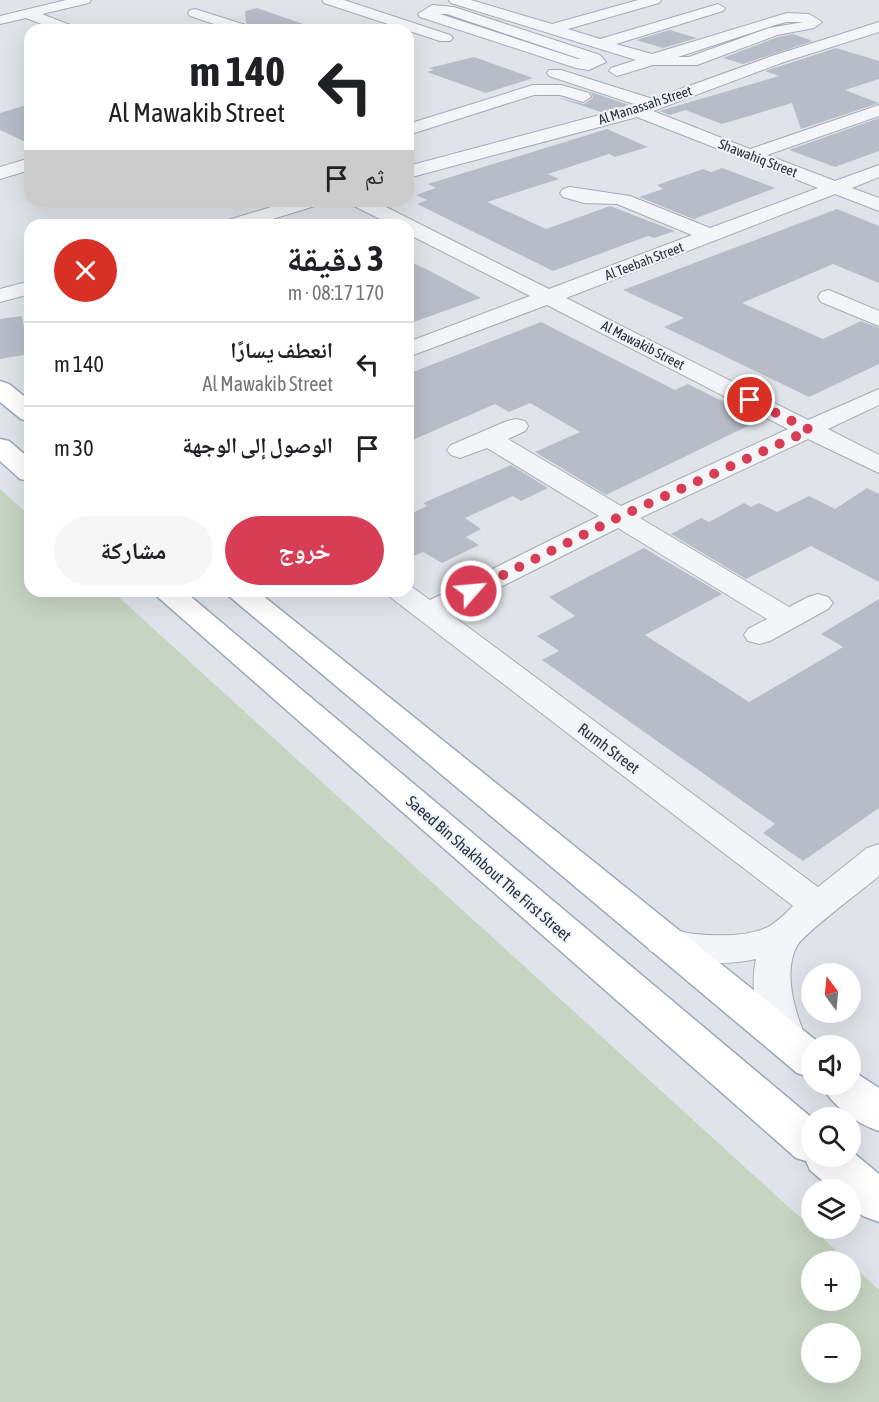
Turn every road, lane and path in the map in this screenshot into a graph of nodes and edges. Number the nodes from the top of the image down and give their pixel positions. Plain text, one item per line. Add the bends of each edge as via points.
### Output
1 (84, 0) edge
2 (329, 0) edge
3 (456, 0) edge
4 (654, 0) edge
5 (690, 0) edge
6 (804, 2) dead end
7 (718, 8) junction
8 (195, 13) dead end
9 (28, 14) junction
10 (748, 16) junction
11 (0, 20) edge
12 (770, 22) junction
13 (56, 24) edge
14 (228, 24) edge
15 (402, 24) edge
16 (879, 27) edge
17 (414, 28) edge
18 (552, 29) junction
19 (840, 38) junction
20 (463, 44) dead end
21 (598, 44) junction
22 (869, 47) dead end
23 (654, 60) junction
24 (596, 63) junction
25 (542, 69) dead end
26 (618, 71) junction
27 (639, 79) dead end
28 (660, 86) dead end
29 (683, 94) junction
30 (640, 110) junction
31 (875, 114) edge
32 (414, 128) edge
33 (750, 155) junction
34 (24, 166) edge
35 (414, 170) edge
36 (879, 171) edge
37 (0, 173) edge
38 (835, 188) junction
39 (570, 193) dead end
40 (879, 205) edge
41 (291, 207) edge
42 (371, 207) edge
43 (252, 219) edge
44 (395, 219) edge
45 (414, 229) edge
46 (710, 235) junction
47 (24, 289) edge
48 (4, 295) edge
49 (549, 297) junction
50 (830, 297) dead end
51 (24, 307) edge
52 (879, 320) edge
53 (414, 348) edge
54 (879, 396) edge
55 (516, 426) dead end
56 (810, 430) junction
57 (489, 438) junction
58 (0, 447) edge
59 (460, 450) dead end
60 (879, 465) edge
61 (24, 468) edge
62 (617, 518) junction
63 (173, 597) edge
64 (245, 597) edge
65 (408, 597) edge
66 (818, 603) dead end
67 (429, 612) junction
68 (788, 619) junction
69 (759, 635) dead end
70 (879, 857) edge
71 (818, 905) junction
72 (781, 937) junction
73 (663, 941) junction
74 (799, 1051) edge
75 (856, 1095) edge
76 (879, 1113) edge
77 (801, 1135) edge
78 (839, 1167) edge
79 (879, 1202) edge

1 - 9 street
2 - 15 street
3 - 18 street
4 - 18 street
5 - 7 street
6 - 10 street
7 - 10 street
7 - 21 street
8 - 14 street
9 - 11 street
9 - 13 street
10 - 12 street
12 - 23 street
12 - 23 street via 795,16 815,22 774,31 691,62
16 - 19 street, Al Manassah Street
17 - 20 street
18 - 21 street
19 - 22 street
19 - 29 street, Al Manassah Street
21 - 23 street
23 - 26 street
24 - 24 street via 594,58 449,10 432,9 424,14 576,63
24 - 26 street
25 - 30 street
26 - 27 street
28 - 29 street
29 - 30 street, Al Manassah Street
30 - 32 street via 561,90 541,89
30 - 33 street, Shawahiq Street
30 - 35 street, Al Manassah Street
31 - 33 street
33 - 38 street, Shawahiq Street
34 - 37 street
36 - 38 street, Al Teebah Street
38 - 40 street, Shawahiq Street
38 - 46 street, Al Teebah Street
39 - 46 street via 588,200 623,200
41 - 43 street
42 - 44 street, Al Mawakib Street
45 - 49 street, Al Mawakib Street
46 - 49 street, Al Teebah Street
47 - 48 street
48 - 51 street
49 - 53 street, Al Teebah Street
49 - 56 street, Al Mawakib Street
50 - 52 street
54 - 56 street
55 - 57 street
56 - 60 street, Al Mawakib Street
56 - 62 street
57 - 59 street
57 - 62 street
58 - 61 main road
62 - 67 street
62 - 68 street
63 - 77 main road, Saeed Bin Shakhbout The First Street
64 - 73 main road
65 - 67 street, Rumh Street
66 - 68 street
67 - 71 street, Rumh Street
68 - 69 street
70 - 71 street
71 - 72 street
72 - 73 street via 724,949 693,948
72 - 74 street via 773,961 771,986 776,1014
73 - 74 main road
75 - 76 main road
78 - 79 main road

